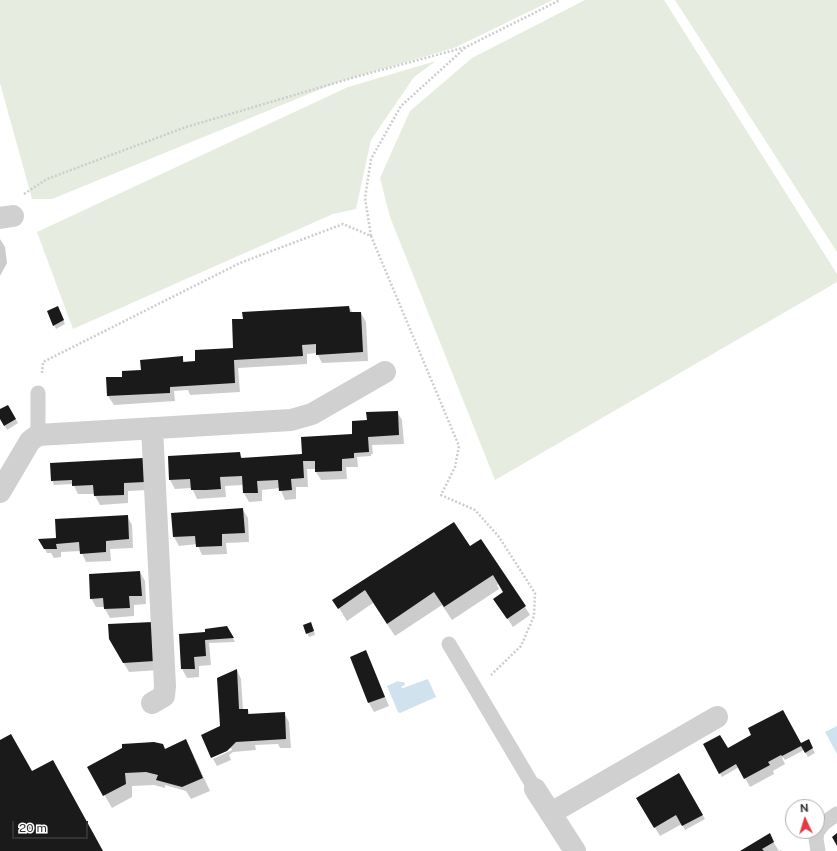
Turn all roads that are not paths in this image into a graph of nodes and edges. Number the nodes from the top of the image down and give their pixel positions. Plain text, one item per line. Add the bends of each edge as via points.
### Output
1 (386, 372) dead end
2 (38, 393) road end
3 (152, 428) junction
4 (38, 435) junction
5 (0, 492) edge
6 (450, 644) dead end
7 (152, 703) dead end
8 (717, 717) dead end
9 (535, 789) joint
10 (551, 813) junction
11 (837, 814) edge
12 (575, 851) edge
13 (818, 851) edge

1 - 3 street via 312,414 291,420
2 - 4 lane
3 - 4 street
3 - 7 street via 165,686 164,696
4 - 5 street via 30,441
6 - 9 lane
8 - 10 street
9 - 10 street
10 - 12 street
11 - 13 lane via 824,823 817,832

